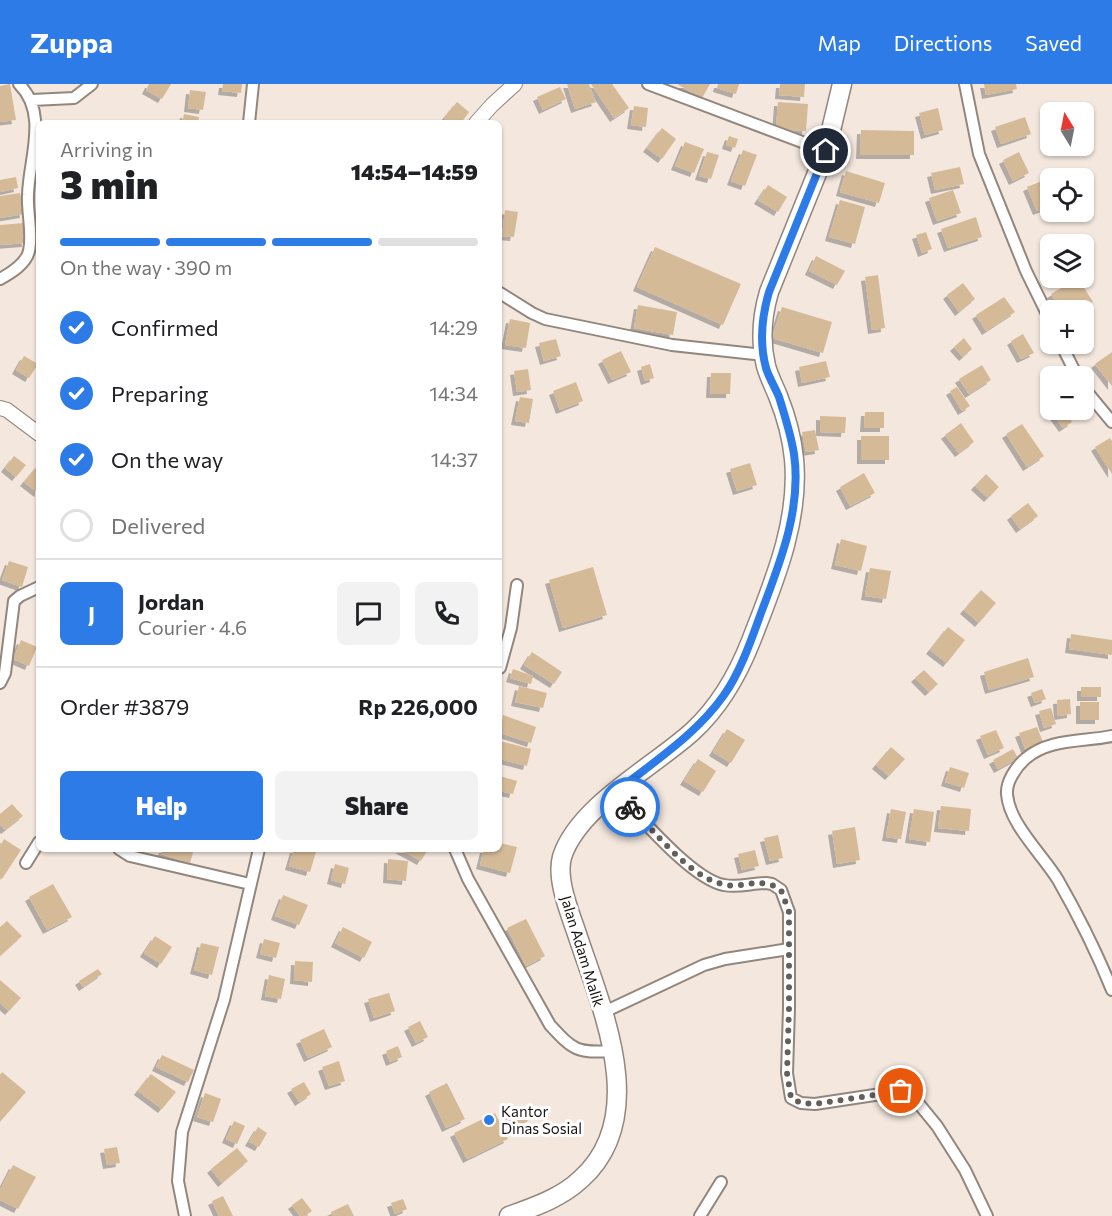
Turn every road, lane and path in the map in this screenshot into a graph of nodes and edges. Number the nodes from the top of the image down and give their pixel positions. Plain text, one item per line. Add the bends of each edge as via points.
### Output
1 (19, 84) edge
2 (92, 84) edge
3 (253, 84) edge
4 (515, 84) edge
5 (648, 84) edge
6 (842, 84) edge
7 (964, 84) edge
8 (32, 100) junction
9 (249, 120) edge
10 (479, 120) edge
11 (826, 151) junction
12 (0, 279) edge
13 (502, 294) edge
14 (1040, 300) edge
15 (764, 355) junction
16 (1094, 400) edge
17 (0, 408) edge
18 (1112, 422) edge
19 (36, 432) edge
20 (517, 585) dead end
21 (36, 588) edge
22 (502, 661) edge
23 (0, 683) edge
24 (1112, 736) edge
25 (616, 792) junction
26 (36, 847) edge
27 (124, 852) edge
28 (257, 852) edge
29 (455, 852) edge
30 (26, 863) dead end
31 (250, 884) junction
32 (789, 949) junction
33 (1112, 990) edge
34 (602, 1013) junction
35 (612, 1051) junction
36 (721, 1182) dead end
37 (185, 1216) edge
38 (509, 1216) edge
39 (700, 1216) edge
40 (987, 1216) edge

1 - 8 street
2 - 8 street via 74,98
3 - 9 street
4 - 10 main road
5 - 11 street
6 - 11 highway, Jalan Adam Malik
7 - 14 street via 979,154
8 - 12 street via 35,149 28,193 29,249 20,265
11 - 15 highway, Jalan Adam Malik via 769,292 764,312
13 - 15 street via 545,319 672,345
15 - 25 highway, Jalan Adam Malik via 794,457 792,515 778,567 750,645 724,694 693,730
16 - 18 street
17 - 19 main road
20 - 22 street
21 - 23 street via 14,601 5,673
24 - 33 street via 1041,749 1025,759 1012,776 1006,793 1012,812 1057,879
25 - 32 street via 683,860 711,881 731,885 766,883 781,890 789,912
25 - 34 highway, Jalan Adam Malik via 577,830 562,858 563,887
26 - 30 street
27 - 31 street
28 - 31 street
29 - 35 street via 550,1025 577,1050
31 - 37 street via 224,1000 182,1132 178,1181
32 - 34 street via 704,965
32 - 40 street via 787,1073 791,1098 815,1104 901,1091 910,1093 965,1170
34 - 35 highway, Jalan Adam Malik
35 - 38 highway, Jalan Adam Malik via 618,1081 615,1119 595,1164 581,1180 556,1197
36 - 39 street

